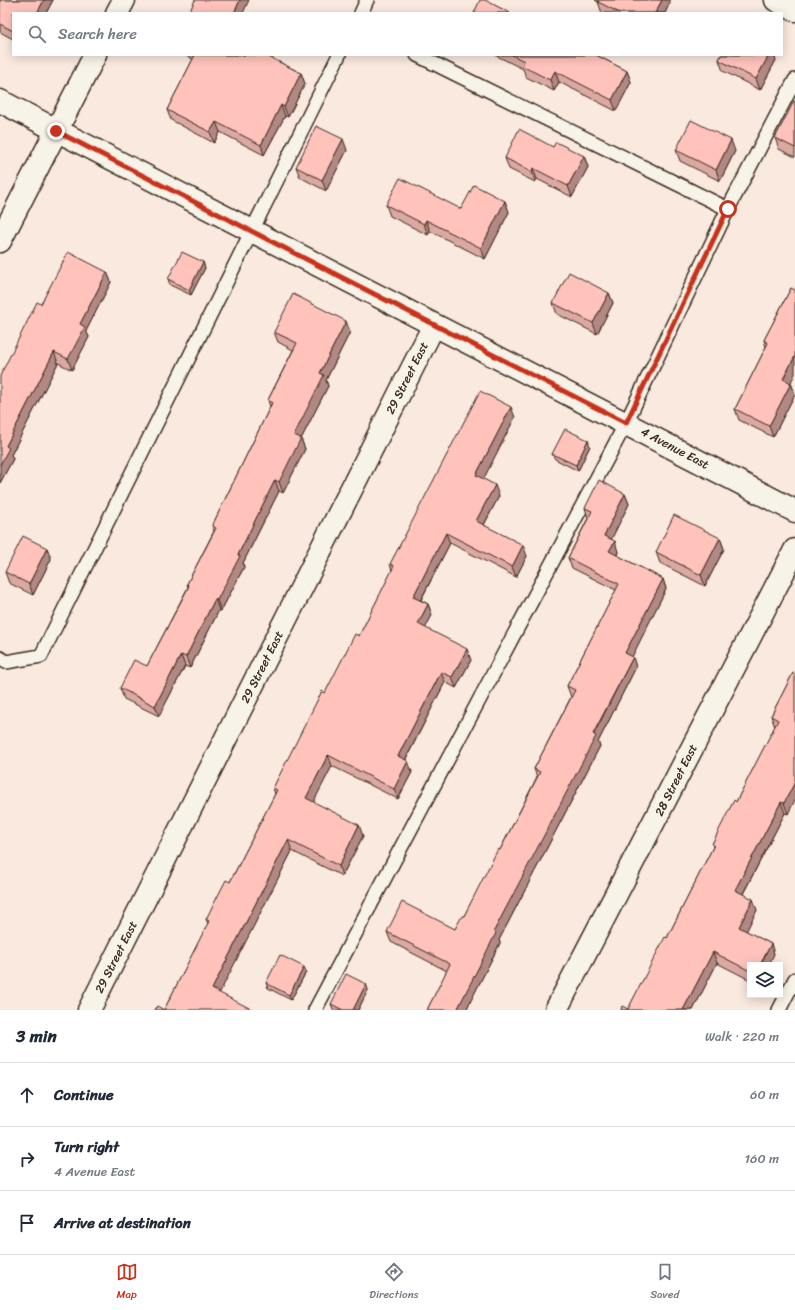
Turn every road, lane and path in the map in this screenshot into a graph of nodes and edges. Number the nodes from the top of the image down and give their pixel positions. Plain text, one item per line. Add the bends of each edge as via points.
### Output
1 (124, 0) edge
2 (367, 0) edge
3 (776, 0) edge
4 (795, 10) edge
5 (118, 12) edge
6 (361, 12) edge
7 (94, 56) edge
8 (339, 56) edge
9 (419, 56) edge
10 (795, 80) edge
11 (0, 102) edge
12 (56, 131) junction
13 (728, 209) junction
14 (251, 232) junction
15 (0, 241) edge
16 (434, 325) junction
17 (626, 423) junction
18 (795, 511) edge
19 (795, 550) edge
20 (0, 658) edge
21 (795, 979) edge
22 (89, 1010) edge
23 (315, 1010) edge
24 (556, 1010) edge
25 (779, 1010) edge

1 - 5 street
2 - 6 lane
3 - 4 street
7 - 12 street
8 - 14 lane
9 - 13 lane
10 - 13 lane
11 - 12 street, 4 Avenue East
12 - 14 street, 4 Avenue East
12 - 15 street
13 - 17 lane
14 - 16 street, 4 Avenue East
14 - 20 lane via 41,656 6,662
16 - 17 street, 4 Avenue East
16 - 22 street, 29 Street East
17 - 18 street, 4 Avenue East
17 - 23 lane
19 - 24 street, 28 Street East
21 - 25 lane

